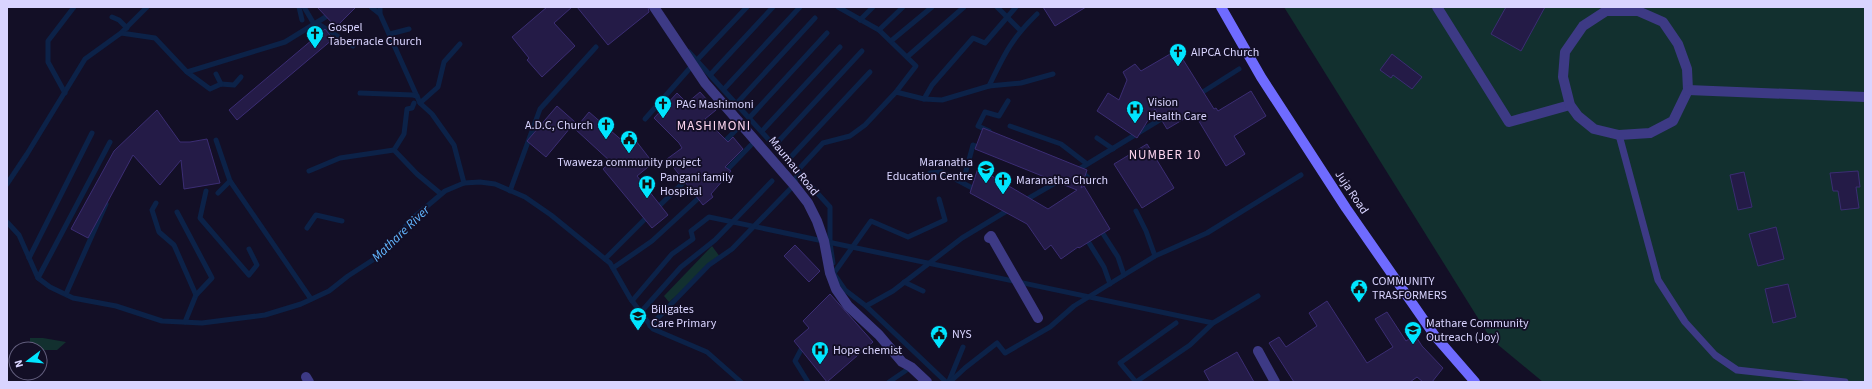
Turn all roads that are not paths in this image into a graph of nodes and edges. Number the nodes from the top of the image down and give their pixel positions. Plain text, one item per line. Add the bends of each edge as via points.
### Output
1 (654, 7) edge
2 (1221, 7) edge
3 (1437, 7) edge
4 (1606, 9) edge
5 (1688, 90) junction
6 (1865, 97) edge
7 (1570, 105) junction
8 (1619, 135) junction
9 (989, 238) dead end
10 (1038, 318) dead end
11 (1258, 351) dead end
12 (927, 382) edge
13 (1275, 382) edge
14 (1476, 382) edge
15 (1845, 382) edge

1 - 12 street, Maumau Road via 705,83 808,203 824,241 836,289 848,306 879,335 902,362
2 - 14 main road, Juja Road via 1261,77 1346,208 1435,336
3 - 7 street via 1509,122
4 - 5 street via 1638,11 1663,22 1678,44 1687,69
4 - 7 street via 1582,26 1565,52 1563,77
5 - 6 street
5 - 8 street via 1673,121 1650,133
7 - 8 street via 1578,116 1594,129
8 - 15 lane via 1658,280 1685,322 1710,350 1737,370
9 - 10 street via 991,236
11 - 13 street

